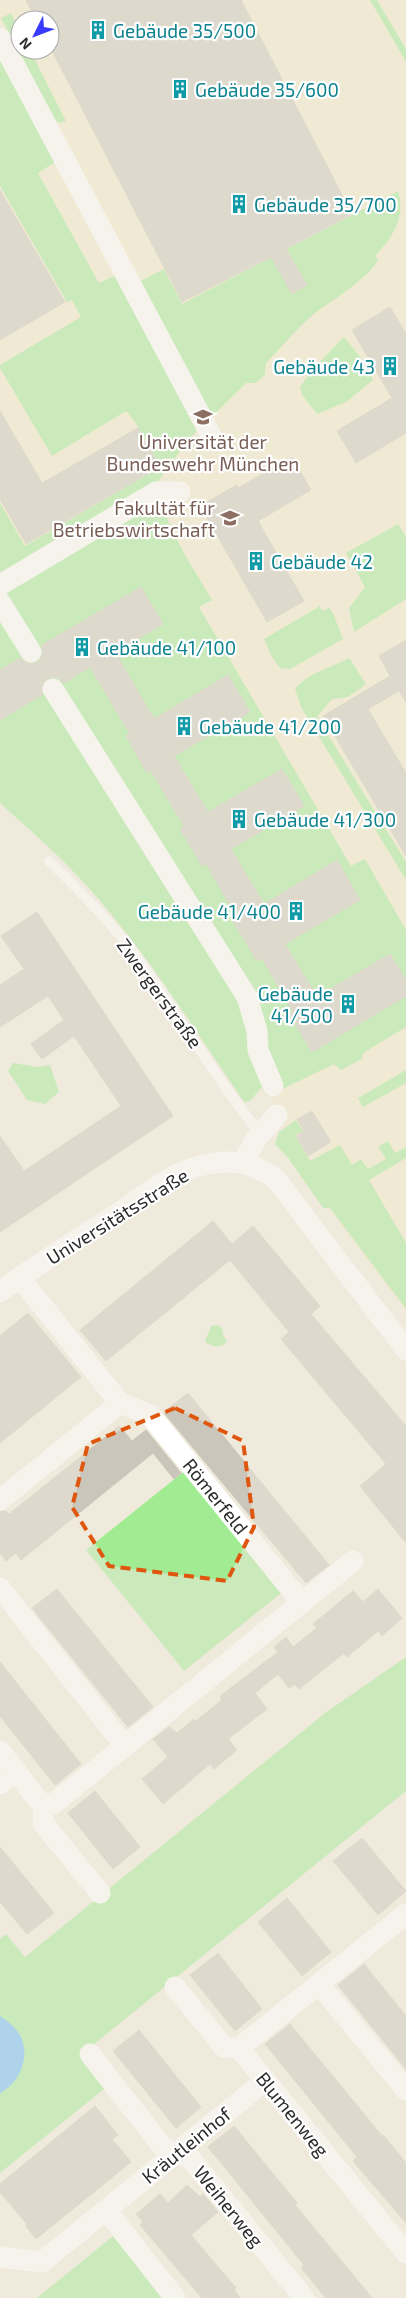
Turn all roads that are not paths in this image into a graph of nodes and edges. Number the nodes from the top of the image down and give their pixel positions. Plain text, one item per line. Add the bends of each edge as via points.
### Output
1 (0, 38) edge
2 (214, 441) dead end
3 (180, 492) dead end
4 (0, 585) edge
5 (0, 602) edge
6 (31, 652) dead end
7 (53, 689) dead end
8 (49, 861) dead end
9 (273, 1086) dead end
10 (277, 1115) dead end
11 (261, 1134) junction
12 (243, 1162) junction
13 (20, 1278) junction
14 (0, 1292) edge
15 (406, 1350) edge
16 (120, 1403) junction
17 (0, 1500) edge
18 (353, 1561) dead end
19 (0, 1588) edge
20 (302, 1603) junction
21 (125, 1746) junction
22 (0, 1752) edge
23 (8, 1778) edge
24 (44, 1804) junction
25 (100, 1893) dead end
26 (406, 1914) edge
27 (319, 1984) junction
28 (175, 1987) dead end
29 (239, 2048) junction
30 (90, 2054) dead end
31 (266, 2080) junction
32 (406, 2090) edge
33 (176, 2154) junction
34 (106, 2210) junction
35 (406, 2254) edge
36 (0, 2257) edge
37 (175, 2298) edge
38 (304, 2298) edge

1 - 2 street
3 - 4 street via 156,492
5 - 6 street
7 - 9 street via 247,997 257,1030 258,1050
8 - 11 lane, Zwergerstraße via 84,895 133,952
10 - 11 street
11 - 12 street
12 - 13 street, Universitätsstraße via 191,1168 159,1185
12 - 15 street via 276,1179
13 - 14 street, Universitätsstraße
13 - 16 street
16 - 17 street
16 - 20 street, Römerfeld via 150,1414
18 - 20 street
19 - 21 street
20 - 21 street
21 - 24 street via 53,1804
22 - 23 street
23 - 24 street
24 - 25 street via 43,1823
26 - 27 street
27 - 29 street
27 - 32 street
28 - 29 street, Blumenweg via 224,2047
29 - 31 street, Blumenweg
30 - 33 street, Weiherweg via 162,2146
31 - 33 street, Kräutleinhof
31 - 35 street, Blumenweg
33 - 34 street, Kräutleinhof
33 - 38 street, Weiherweg via 190,2158
34 - 36 street, Kräutleinhof via 42,2262
34 - 37 street

